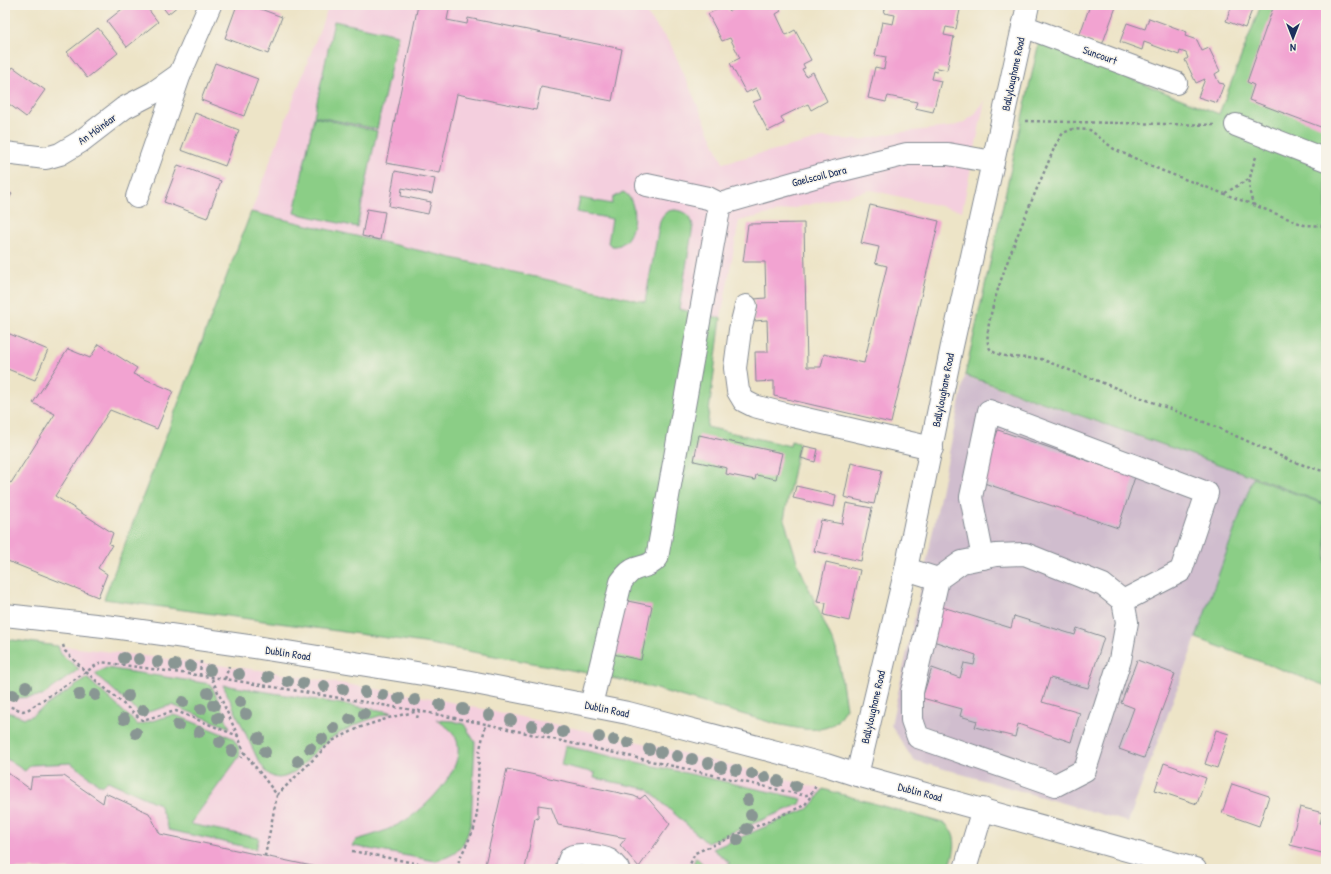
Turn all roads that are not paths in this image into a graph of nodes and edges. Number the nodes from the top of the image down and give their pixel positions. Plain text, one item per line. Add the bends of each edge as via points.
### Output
1 (210, 5) edge
2 (1028, 5) edge
3 (1023, 26) junction
4 (180, 74) junction
5 (1176, 83) dead end
6 (1236, 125) road end
7 (5, 152) edge
8 (1326, 160) edge
9 (993, 162) junction
10 (647, 185) dead end
11 (137, 197) dead end
12 (720, 204) junction
13 (746, 306) dead end
14 (932, 448) junction
15 (983, 558) junction
16 (906, 569) junction
17 (938, 580) junction
18 (1123, 601) junction
19 (5, 614) edge
20 (591, 705) junction
21 (857, 775) junction
22 (983, 809) junction
23 (567, 869) edge
24 (618, 869) edge
25 (965, 869) edge
26 (1195, 869) edge

1 - 4 street
2 - 3 street, Ballyloughane Road
3 - 5 street, Suncourt
3 - 9 street, Ballyloughane Road
4 - 7 street, An Móinéar via 153,93 124,108 60,154 46,158
4 - 11 street
6 - 8 street
9 - 12 street, Gaelscoil Dara via 948,154 907,154
9 - 14 street, Ballyloughane Road
10 - 12 street via 708,198
12 - 20 street via 657,558 651,564 634,569 621,582
13 - 14 street via 735,368 738,391 744,401 793,416
14 - 16 street, Ballyloughane Road
15 - 17 street via 962,562
15 - 18 street via 1025,554 1103,585
15 - 18 street via 971,497 989,411 1207,493 1181,570
16 - 17 street
16 - 21 street, Ballyloughane Road
17 - 18 street via 912,692 912,720 918,737 1056,784 1085,770 1120,660 1127,622
19 - 20 street, Dublin Road via 114,627 411,671
20 - 21 street, Dublin Road
21 - 22 street, Dublin Road
22 - 25 street
22 - 26 street, Dublin Road
23 - 24 street via 571,857 578,854 610,860

